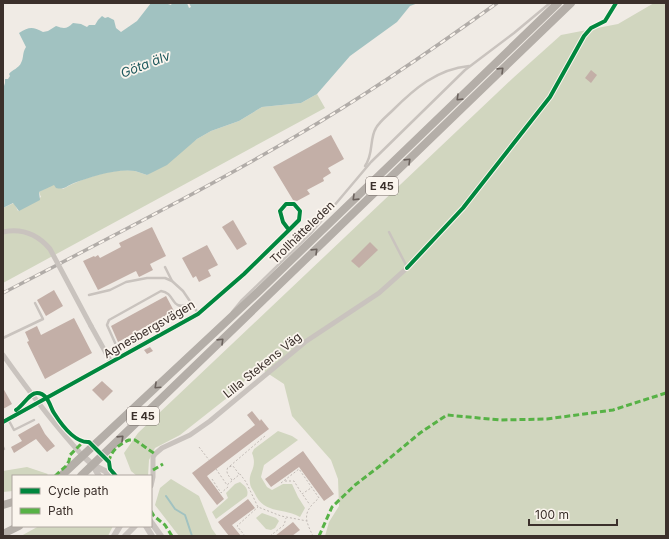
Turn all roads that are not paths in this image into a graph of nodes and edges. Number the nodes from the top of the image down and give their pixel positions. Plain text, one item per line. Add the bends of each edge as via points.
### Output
1 (550, 3) edge
2 (558, 3) edge
3 (571, 3) edge
4 (469, 66) junction
5 (362, 172) junction
6 (289, 230) junction
7 (3, 232) edge
8 (389, 232) dead end
9 (165, 267) dead end
10 (407, 268) joint
11 (172, 281) junction
12 (89, 295) dead end
13 (35, 303) dead end
14 (192, 303) junction
15 (198, 314) junction
16 (229, 320) junction
17 (3, 338) edge
18 (3, 355) edge
19 (117, 359) junction
20 (111, 362) junction
21 (38, 403) junction
22 (6, 420) edge
23 (34, 420) dead end
24 (84, 456) junction
25 (93, 465) junction
26 (62, 475) edge
27 (82, 475) edge
28 (98, 475) edge
29 (108, 475) edge
30 (152, 483) edge
31 (152, 524) edge
32 (17, 527) edge
33 (118, 527) edge
34 (134, 527) edge
35 (147, 527) edge
36 (3, 534) edge
37 (114, 536) edge
38 (125, 536) edge
39 (152, 536) edge
40 (160, 536) edge

1 - 4 lane
2 -> 16 highway, Trollhätteleden / E 45
25 -> 3 highway, Trollhätteleden / E 45
4 - 5 lane
4 - 5 lane via 452,69 424,82 383,120 375,130 369,159
5 - 16 lane via 311,233 234,308
6 - 6 street, Agnesbergsvägen via 299,220 300,211 294,204 286,204 280,211
6 - 15 street, Agnesbergsvägen
7 - 20 street, bridge via 27,233 46,244
8 - 10 lane
9 - 11 lane
10 - 30 street, Lilla Stekens Väg via 379,293 305,342 210,421 190,435 158,450 153,457
11 - 12 lane via 165,278 147,278 126,282 110,290
11 - 14 lane
13 - 17 lane via 43,319
14 - 15 lane
14 - 19 lane via 180,306 175,304 169,294 161,291 109,320 107,325 116,345
15 - 19 street, Agnesbergsvägen
16 -> 24 highway, Trollhätteleden / E 45
18 - 21 street
19 - 20 street, Agnesbergsvägen
20 - 21 street, Agnesbergsvägen via 70,389
21 - 22 street, Agnesbergsvägen
21 - 24 street
22 - 23 lane via 14,430
24 - 25 street
24 - 26 highway, Trollhätteleden / E 45
25 - 27 highway, Trollhätteleden / E 45
25 - 28 street
25 - 29 street
31 - 40 street
32 - 36 highway
33 - 37 street
34 - 38 street
35 - 39 street

